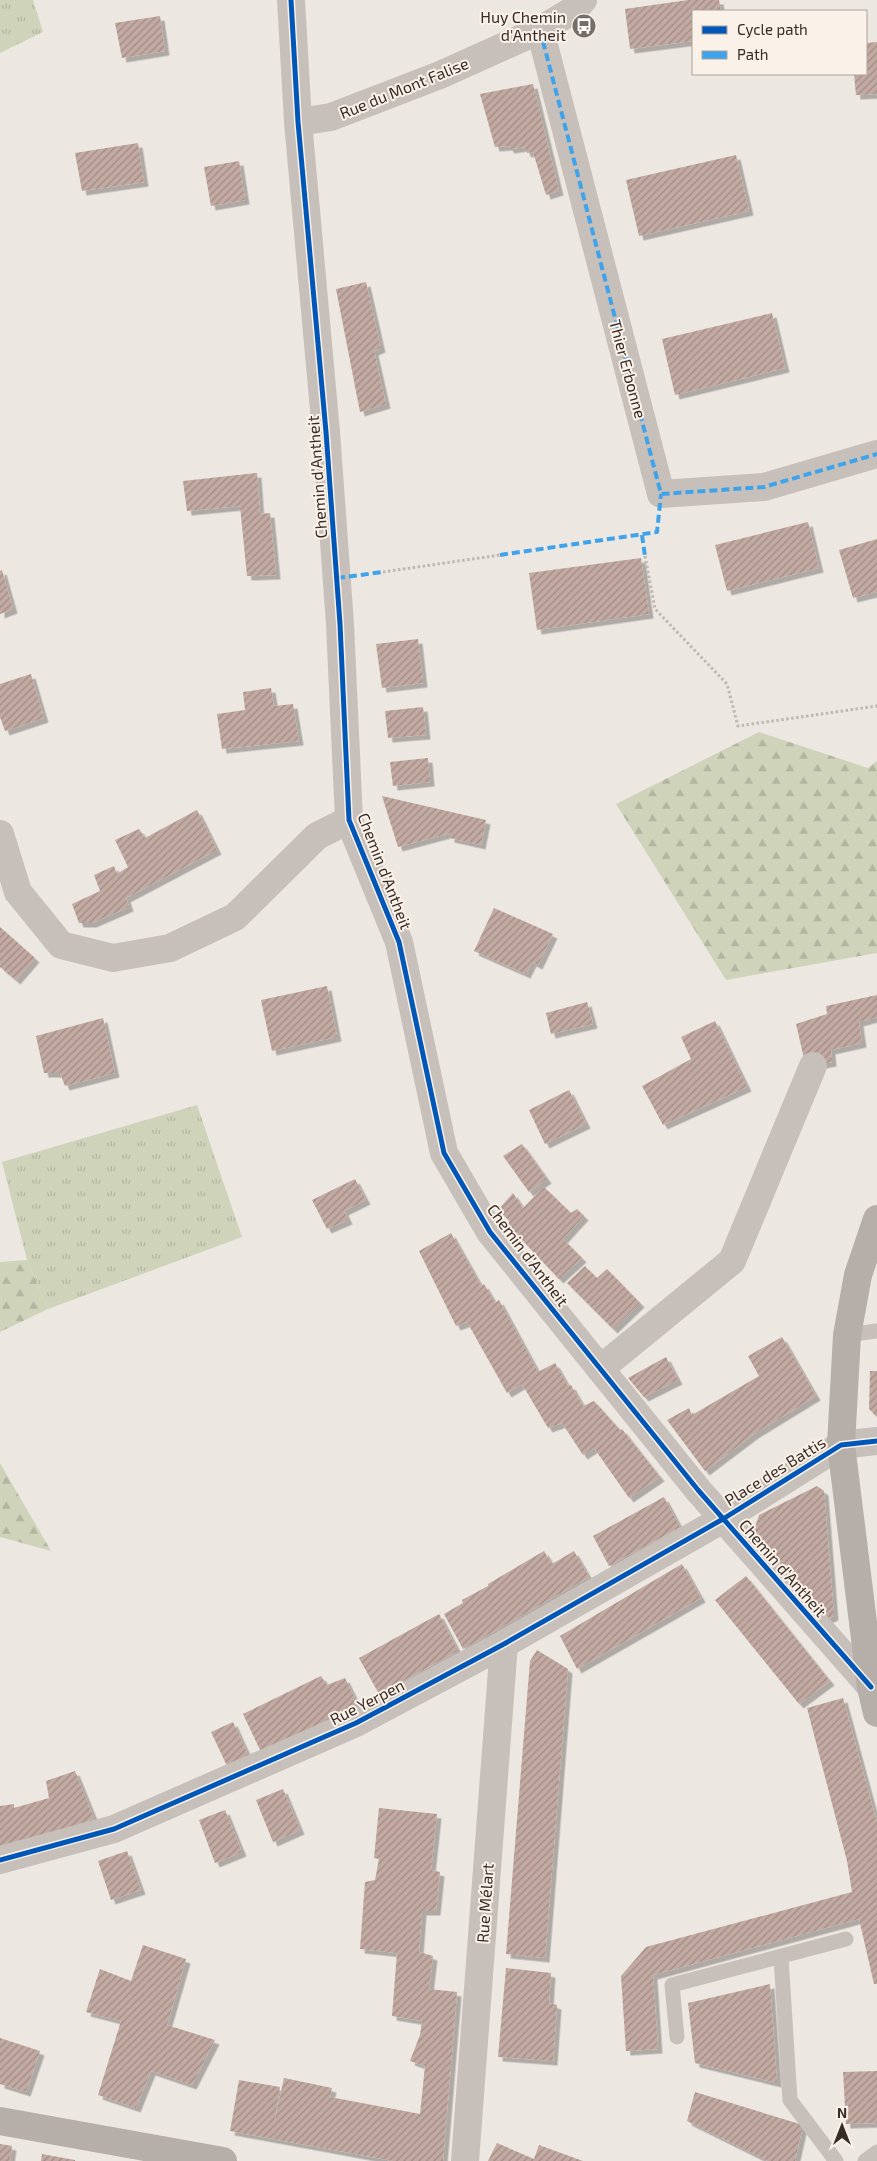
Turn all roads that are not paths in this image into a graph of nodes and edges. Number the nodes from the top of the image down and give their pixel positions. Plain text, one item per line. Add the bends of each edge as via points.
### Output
1 (291, 0) edge
2 (584, 0) edge
3 (540, 30) junction
4 (298, 122) junction
5 (877, 454) edge
6 (349, 820) junction
7 (0, 834) edge
8 (9, 898) edge
9 (813, 1066) dead end
10 (877, 1219) edge
11 (877, 1331) edge
12 (847, 1335) junction
13 (600, 1369) junction
14 (877, 1441) edge
15 (841, 1445) junction
16 (723, 1519) junction
17 (504, 1644) junction
18 (874, 1700) edge
19 (0, 1860) edge
20 (846, 1939) dead end
21 (781, 1957) junction
22 (677, 2037) dead end
23 (0, 2121) edge
24 (877, 2152) edge
25 (223, 2161) edge
26 (465, 2161) edge
27 (836, 2161) edge
28 (865, 2161) edge

1 - 4 street, Chemin d'Antheit
2 - 3 street, Rue du Mont Falise
3 - 4 street, Rue du Mont Falise via 440,75 331,117
3 - 5 street, Thier Erbonne via 661,494 764,487
4 - 6 street, Chemin d'Antheit via 326,432 340,624
6 - 8 street via 317,836 235,917 170,948 113,958 61,945
6 - 13 street, Chemin d'Antheit via 399,942 444,1153 490,1232
7 - 8 street
9 - 13 street via 732,1261
10 - 12 main road via 858,1275
11 - 12 lane
12 - 15 main road
13 - 16 street, Chemin d'Antheit
14 - 15 street
15 - 16 street, Place des Battis
15 - 18 main road
16 - 17 street, Rue Yerpen
16 - 18 street, Chemin d'Antheit
17 - 19 street, Rue Yerpen via 356,1723 114,1829
17 - 26 street, Rue Mélart
20 - 21 lane
21 - 22 lane via 672,1985
21 - 27 lane via 790,2100
23 - 25 main road
24 - 28 lane

